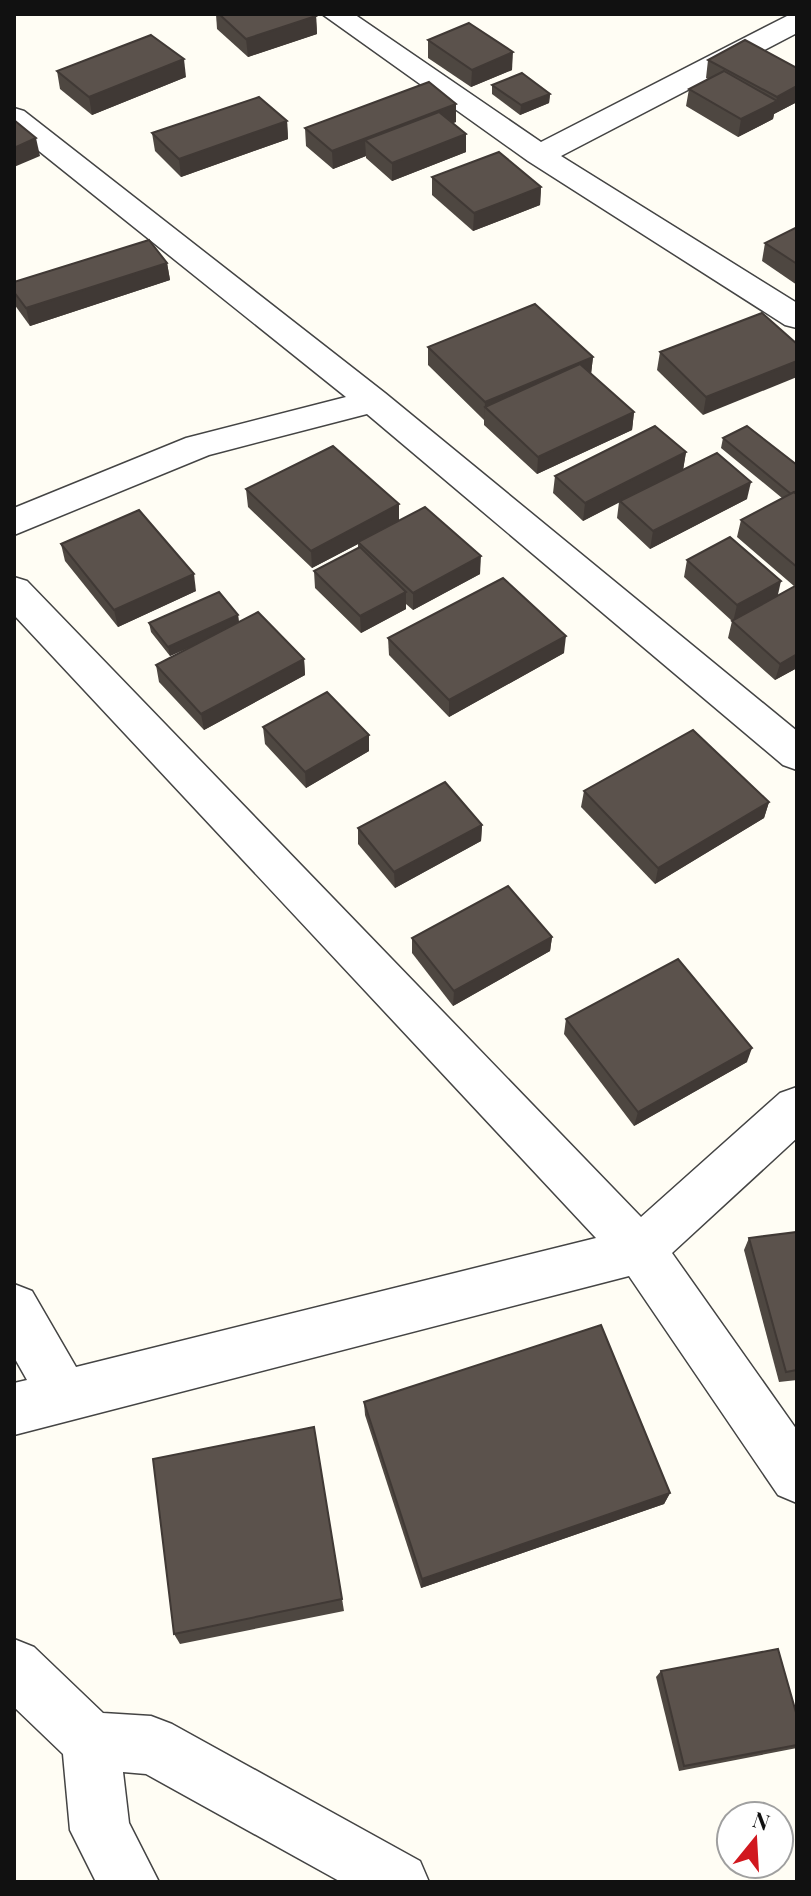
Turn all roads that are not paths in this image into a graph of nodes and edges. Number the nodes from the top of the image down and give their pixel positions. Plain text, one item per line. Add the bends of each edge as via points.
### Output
1 (336, 14) edge
2 (748, 14) edge
3 (791, 32) edge
4 (14, 117) edge
5 (539, 155) junction
6 (797, 318) edge
7 (373, 401) junction
8 (14, 522) edge
9 (14, 591) edge
10 (797, 754) edge
11 (797, 1108) edge
12 (640, 1250) junction
13 (14, 1308) edge
14 (64, 1396) junction
15 (14, 1409) edge
16 (797, 1476) edge
17 (14, 1667) edge
18 (91, 1741) junction
19 (129, 1882) edge
20 (399, 1882) edge

1 - 5 street
2 - 3 street
3 - 5 street
4 - 7 street
5 - 6 street
7 - 8 street via 198,446
7 - 10 street
9 - 12 street
11 - 12 street
12 - 14 street
12 - 16 street
13 - 14 street
14 - 15 street
17 - 18 street
18 - 19 street via 100,1830
18 - 20 street via 151,1745

